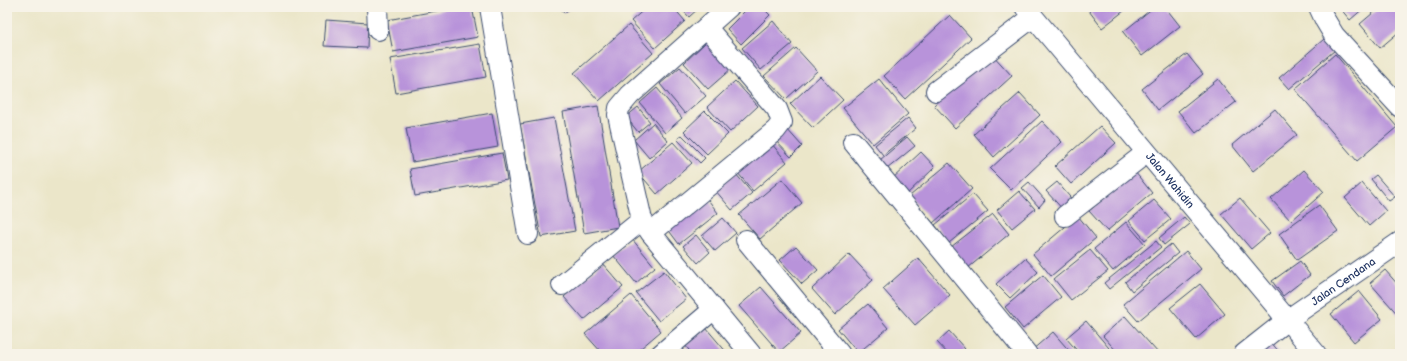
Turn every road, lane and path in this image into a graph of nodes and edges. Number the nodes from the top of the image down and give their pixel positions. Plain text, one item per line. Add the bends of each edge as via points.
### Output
1 (377, 7) edge
2 (490, 7) edge
3 (729, 7) edge
4 (1319, 7) edge
5 (1029, 12) edge
6 (707, 28) junction
7 (378, 30) dead end
8 (936, 91) dead end
9 (1400, 108) edge
10 (853, 142) dead end
11 (1146, 152) junction
12 (1065, 216) dead end
13 (646, 226) junction
14 (528, 234) dead end
15 (746, 240) dead end
16 (1400, 242) edge
17 (562, 285) dead end
18 (714, 309) junction
19 (1287, 320) junction
20 (661, 354) edge
21 (750, 354) edge
22 (840, 354) edge
23 (1027, 354) edge
24 (1244, 354) edge
25 (1316, 354) edge

1 - 7 street
2 - 14 street
3 - 6 street
4 - 9 street via 1334,35
5 - 8 street
5 - 11 street, Jalan Wahidin
6 - 13 street via 630,95 619,108 618,115
6 - 13 street via 777,109 782,122 776,130
10 - 23 street
11 - 12 street
11 - 19 street, Jalan Wahidin
13 - 17 street
13 - 18 street
15 - 22 street
16 - 19 street, Jalan Cendana
18 - 20 street
18 - 21 street
19 - 24 street, Jalan Cendana
19 - 25 street, Jalan Wahidin

